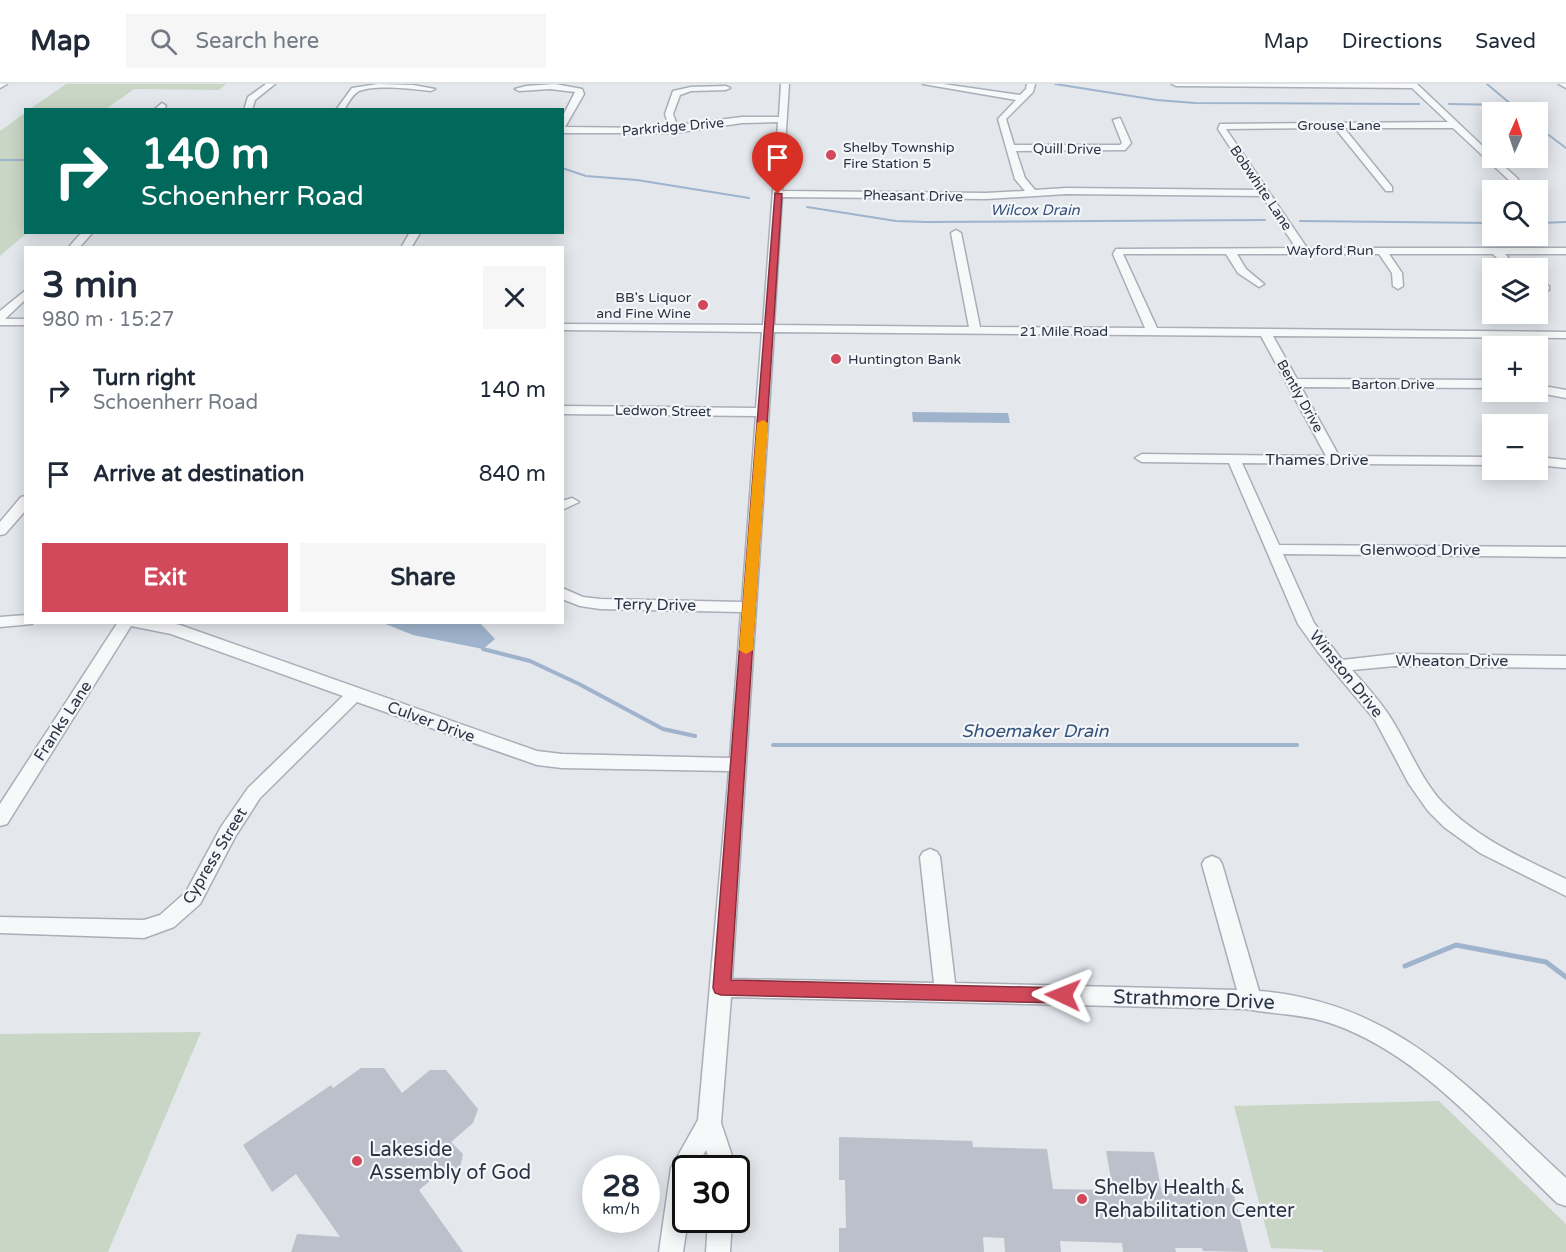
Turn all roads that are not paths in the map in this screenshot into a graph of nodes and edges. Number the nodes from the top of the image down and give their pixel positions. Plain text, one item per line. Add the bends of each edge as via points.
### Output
1 (271, 84) edge
2 (785, 84) edge
3 (927, 84) edge
4 (1031, 84) edge
5 (1176, 84) edge
6 (1413, 85) edge
7 (726, 88) dead end
8 (431, 89) dead end
9 (519, 89) dead end
10 (1022, 98) junction
11 (249, 108) edge
12 (341, 108) edge
13 (783, 119) junction
14 (1117, 120) dead end
15 (564, 124) edge
16 (1337, 125) junction
17 (1223, 126) joint
18 (1456, 126) junction
19 (564, 128) edge
20 (674, 130) junction
21 (1010, 148) junction
22 (1514, 180) edge
23 (1389, 189) dead end
24 (1032, 193) junction
25 (778, 194) junction
26 (1264, 194) junction
27 (956, 233) dead end
28 (86, 234) edge
29 (75, 246) edge
30 (1229, 250) junction
31 (1303, 250) junction
32 (1382, 251) junction
33 (1496, 251) junction
34 (1566, 252) edge
35 (1503, 258) edge
36 (1259, 284) dead end
37 (1398, 285) dead end
38 (24, 295) edge
39 (0, 320) edge
40 (24, 322) edge
41 (564, 327) edge
42 (769, 329) junction
43 (975, 330) junction
44 (1152, 331) junction
45 (1265, 332) junction
46 (1566, 335) edge
47 (1293, 383) junction
48 (1482, 384) edge
49 (1548, 391) edge
50 (1566, 394) edge
51 (564, 410) edge
52 (763, 412) junction
53 (1142, 458) dead end
54 (1234, 459) junction
55 (1335, 460) junction
56 (1482, 461) edge
57 (1548, 462) edge
58 (1566, 464) edge
59 (24, 502) edge
60 (0, 531) edge
61 (1274, 549) junction
62 (1566, 552) edge
63 (564, 594) edge
64 (749, 607) junction
65 (24, 620) edge
66 (0, 622) edge
67 (125, 624) edge
68 (145, 624) edge
69 (1566, 662) edge
70 (1338, 666) junction
71 (355, 694) junction
72 (738, 765) junction
73 (0, 819) edge
74 (930, 857) dead end
75 (1212, 864) dead end
76 (1566, 888) edge
77 (0, 925) edge
78 (721, 988) junction
79 (945, 992) junction
80 (1251, 1001) junction
81 (709, 1124) junction
82 (720, 1155) edge
83 (1566, 1194) edge
84 (719, 1233) edge
85 (671, 1252) edge
86 (718, 1252) edge

1 - 11 street via 251,99
2 - 13 street
3 - 10 street
4 - 10 street
5 - 6 street
6 - 18 street
7 - 20 street via 676,93 669,114
8 - 12 street via 362,87
9 - 15 street via 555,87 579,91
10 - 21 street via 1002,119
13 - 20 street, Parkridge Drive
13 - 25 street
14 - 21 street, Quill Drive via 1126,143 1124,148
16 - 17 street, Grouse Lane
16 - 18 street, Grouse Lane
16 - 23 street
17 - 26 street, Bobwhite Lane
18 - 22 street
19 - 20 street, Parkridge Drive
21 - 24 street via 1020,179
24 - 25 street, Pheasant Drive
24 - 26 street, Pheasant Drive
25 - 42 street
26 - 31 street, Bobwhite Lane
27 - 43 street
28 - 29 street
30 - 31 street, Wayford Run
30 - 36 street via 1242,271
30 - 44 street, Wayford Run via 1126,249 1118,254
31 - 32 street, Wayford Run
32 - 33 street, Wayford Run
32 - 37 street via 1397,273
33 - 34 street, Wayford Run
33 - 35 street
38 - 39 street
39 - 40 street
41 - 42 street, 21 Mile Road
42 - 43 street, 21 Mile Road
42 - 52 street
43 - 44 street, 21 Mile Road
44 - 45 street, 21 Mile Road
45 - 46 street, 21 Mile Road
45 - 47 street, Bently Drive
47 - 48 street, Barton Drive
47 - 55 street, Bently Drive
49 - 50 street
51 - 52 street, Ledwon Street
52 - 64 street
53 - 54 street, Thames Drive
54 - 55 street, Thames Drive
54 - 61 street, Winston Drive
55 - 56 street, Thames Drive
57 - 58 street
59 - 60 street
61 - 62 street, Glenwood Drive
61 - 70 street, Winston Drive via 1306,624
63 - 64 street, Terry Drive via 600,604
64 - 72 street
65 - 66 street
67 - 73 street, Franks Lane
68 - 71 street, Culver Drive via 174,629
69 - 70 street, Wheaton Drive via 1395,660
70 - 76 street, Winston Drive via 1381,716 1422,791 1442,813 1477,842
71 - 72 street, Culver Drive via 537,758
71 - 77 street, Cypress Street via 254,793 193,898 177,915 144,929
72 - 78 street
74 - 79 street
75 - 80 street
78 - 79 street, Strathmore Drive
78 - 81 street
79 - 80 street, Strathmore Drive
80 - 83 street, Strathmore Drive via 1304,1006 1336,1015 1387,1039 1458,1092
81 - 82 street
81 - 85 street via 684,1168
84 - 86 street

